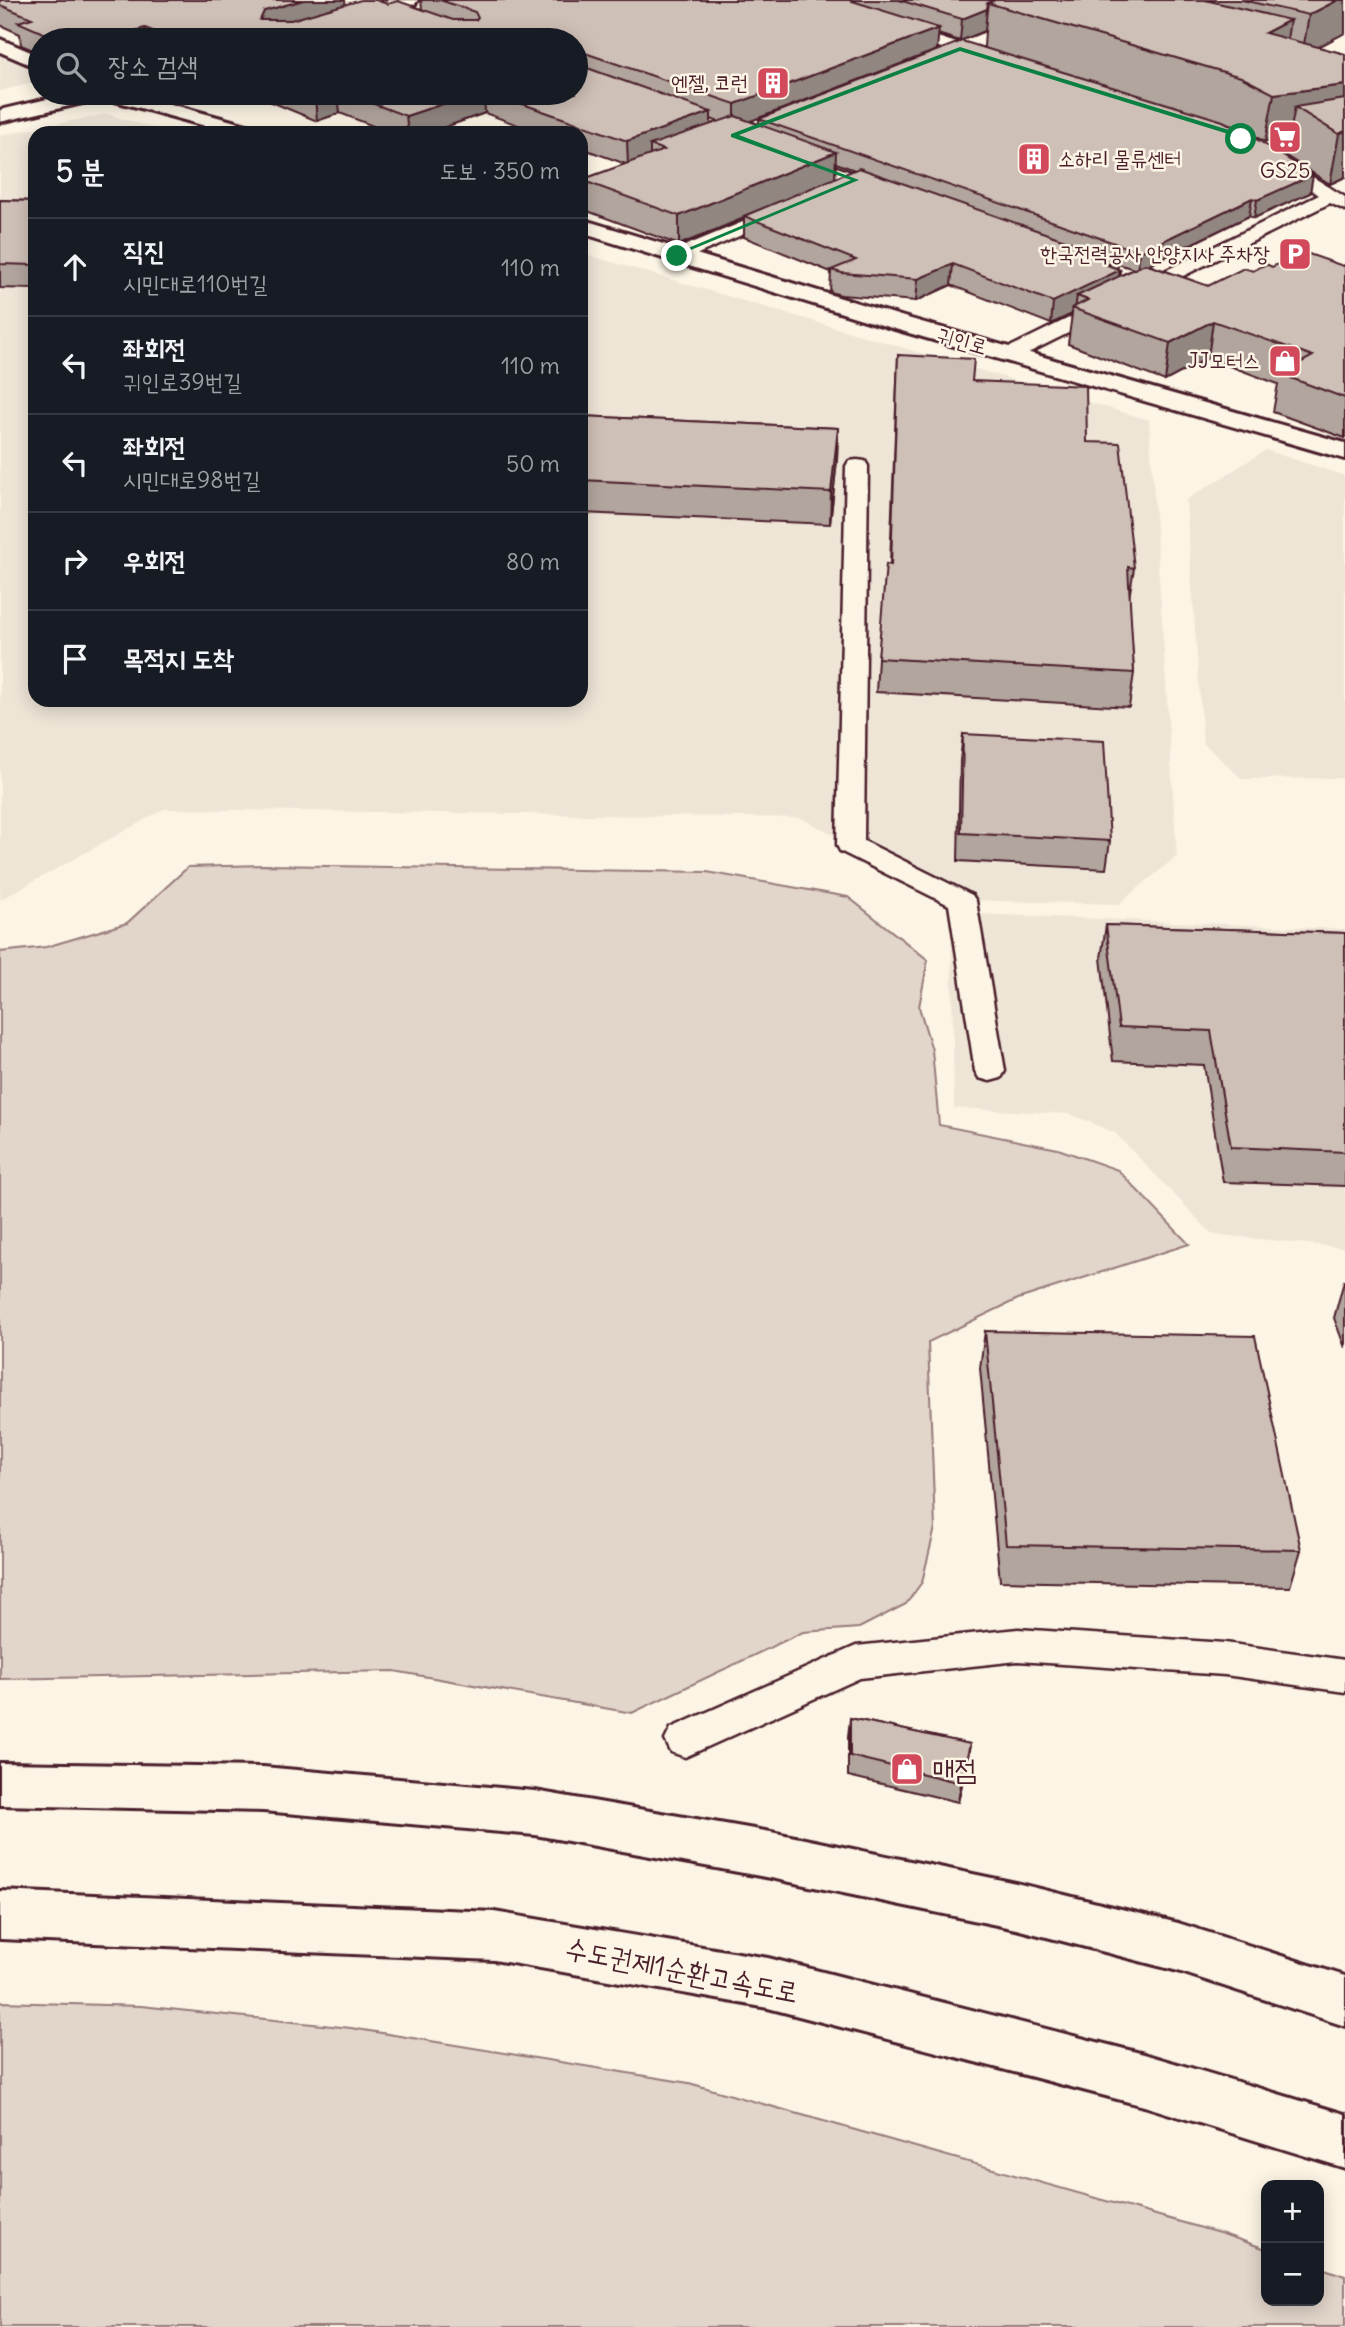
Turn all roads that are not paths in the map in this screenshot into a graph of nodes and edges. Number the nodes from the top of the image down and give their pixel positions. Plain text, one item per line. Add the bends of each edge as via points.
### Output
1 (409, 0) edge
2 (380, 8) junction
3 (412, 20) edge
4 (881, 24) edge
5 (314, 28) edge
6 (984, 40) edge
7 (0, 45) edge
8 (960, 49) junction
9 (28, 58) edge
10 (935, 58) edge
11 (1002, 62) edge
12 (46, 105) edge
13 (153, 105) edge
14 (0, 116) edge
15 (229, 126) edge
16 (1287, 147) edge
17 (783, 153) edge
18 (856, 180) junction
19 (831, 190) edge
20 (907, 198) edge
21 (805, 201) edge
22 (1338, 201) edge
23 (588, 228) edge
24 (677, 256) junction
25 (1125, 275) edge
26 (1151, 284) junction
27 (1012, 354) junction
28 (1343, 450) edge
29 (858, 466) dead end
30 (990, 1071) dead end
31 (1345, 1676) edge
32 (685, 1740) dead end
33 (0, 1784) edge
34 (0, 1915) edge
35 (1345, 2001) edge
36 (1345, 2141) edge

1 - 2 main road
2 - 3 street
2 - 5 main road
4 - 8 street
6 - 8 street
7 - 9 main road
8 - 10 street
8 - 11 street
12 - 14 main road
13 - 15 main road
16 - 22 street via 1263,150
17 - 18 street
18 - 19 street
18 - 20 street
21 - 24 street
22 - 26 street
23 - 24 main road, 귀인로
24 - 27 main road, 귀인로
25 - 26 street
26 - 27 street
27 - 28 main road, 귀인로
29 - 30 street via 850,845 962,901
31 - 32 street via 1226,1659 1018,1645 856,1662
33 - 35 main road via 263,1789 535,1813 989,1900 1178,1947
34 - 36 main road, 수도권제1순환고속도로 via 494,1936 768,1983 1144,2080

